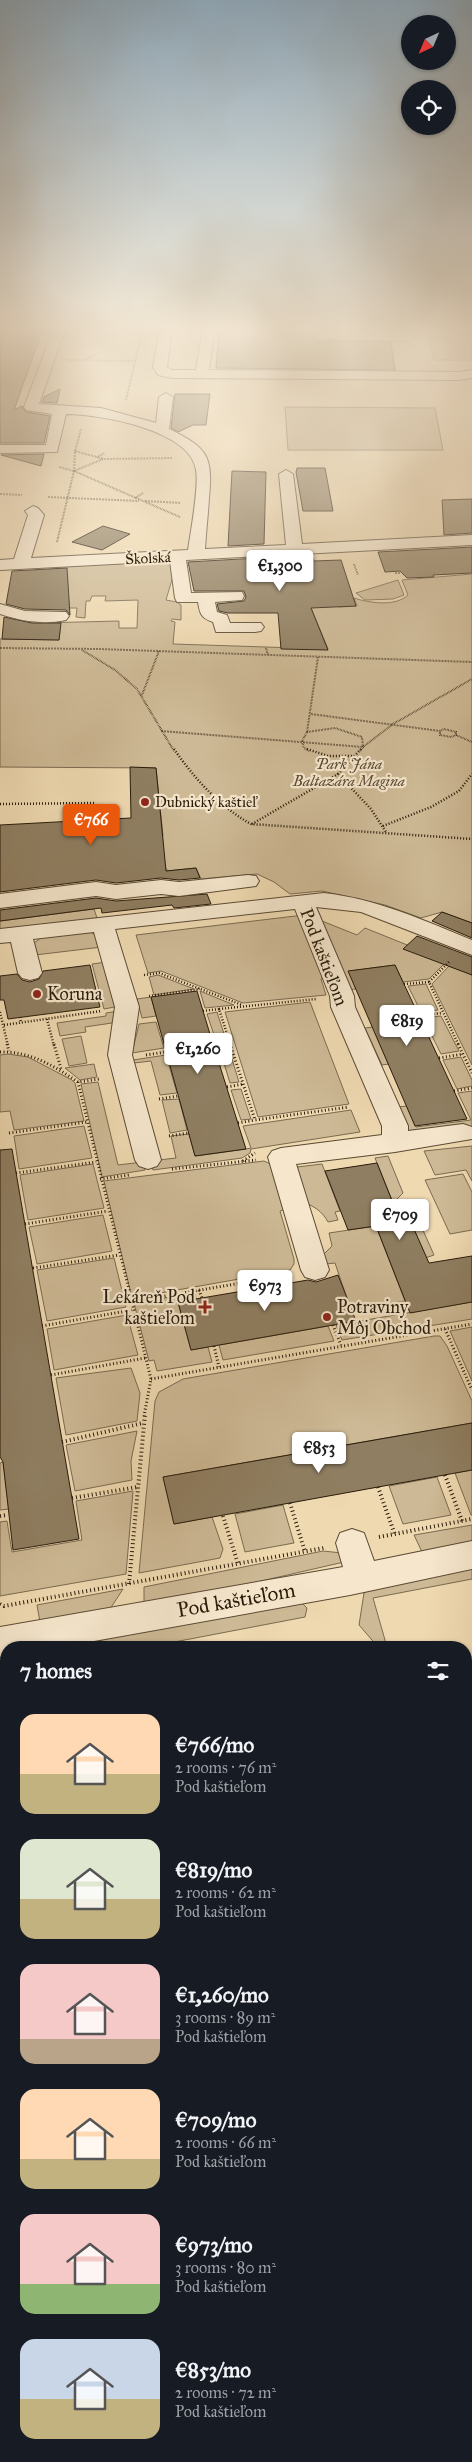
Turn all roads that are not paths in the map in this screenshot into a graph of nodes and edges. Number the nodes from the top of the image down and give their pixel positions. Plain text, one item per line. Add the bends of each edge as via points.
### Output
1 (53, 442) edge
2 (180, 442) edge
3 (0, 449) edge
4 (286, 474) dead end
5 (33, 511) dead end
6 (472, 540) edge
7 (295, 549) junction
8 (196, 556) junction
9 (178, 557) junction
10 (21, 564) junction
11 (0, 565) edge
12 (236, 596) dead end
13 (206, 597) junction
14 (0, 609) edge
15 (60, 616) dead end
16 (254, 627) dead end
17 (248, 880) dead end
18 (0, 901) edge
19 (303, 901) junction
20 (103, 925) junction
21 (10, 935) edge
22 (472, 948) edge
23 (30, 973) dead end
24 (463, 1133) dead end
25 (395, 1143) junction
26 (150, 1168) road end
27 (315, 1270) road end
28 (352, 1543) road end
29 (472, 1555) edge
30 (363, 1576) junction
31 (6, 1641) edge

1 - 3 street via 52,449
2 - 8 street via 200,458 204,470
4 - 7 street
5 - 10 street via 36,514 26,528 21,546
6 - 7 street, Školská
7 - 8 street, Školská
8 - 9 street, Školská
9 - 10 street, Školská
9 - 13 street via 183,598
10 - 11 street, Školská
12 - 13 street
13 - 16 street via 209,615 221,618 222,628
14 - 15 street via 24,616
17 - 18 street via 178,889 161,887 116,892 96,889
19 - 20 street, Pod kaštieľom
19 - 22 street via 323,898 382,912
19 - 25 street, Pod kaštieľom via 342,996 343,1007 395,1126
20 - 21 street, Pod kaštieľom
20 - 26 street via 123,995 120,1055
21 - 23 street
24 - 25 street
25 - 27 street via 281,1157
28 - 30 street
29 - 30 street, Pod kaštieľom
30 - 31 street, Pod kaštieľom

